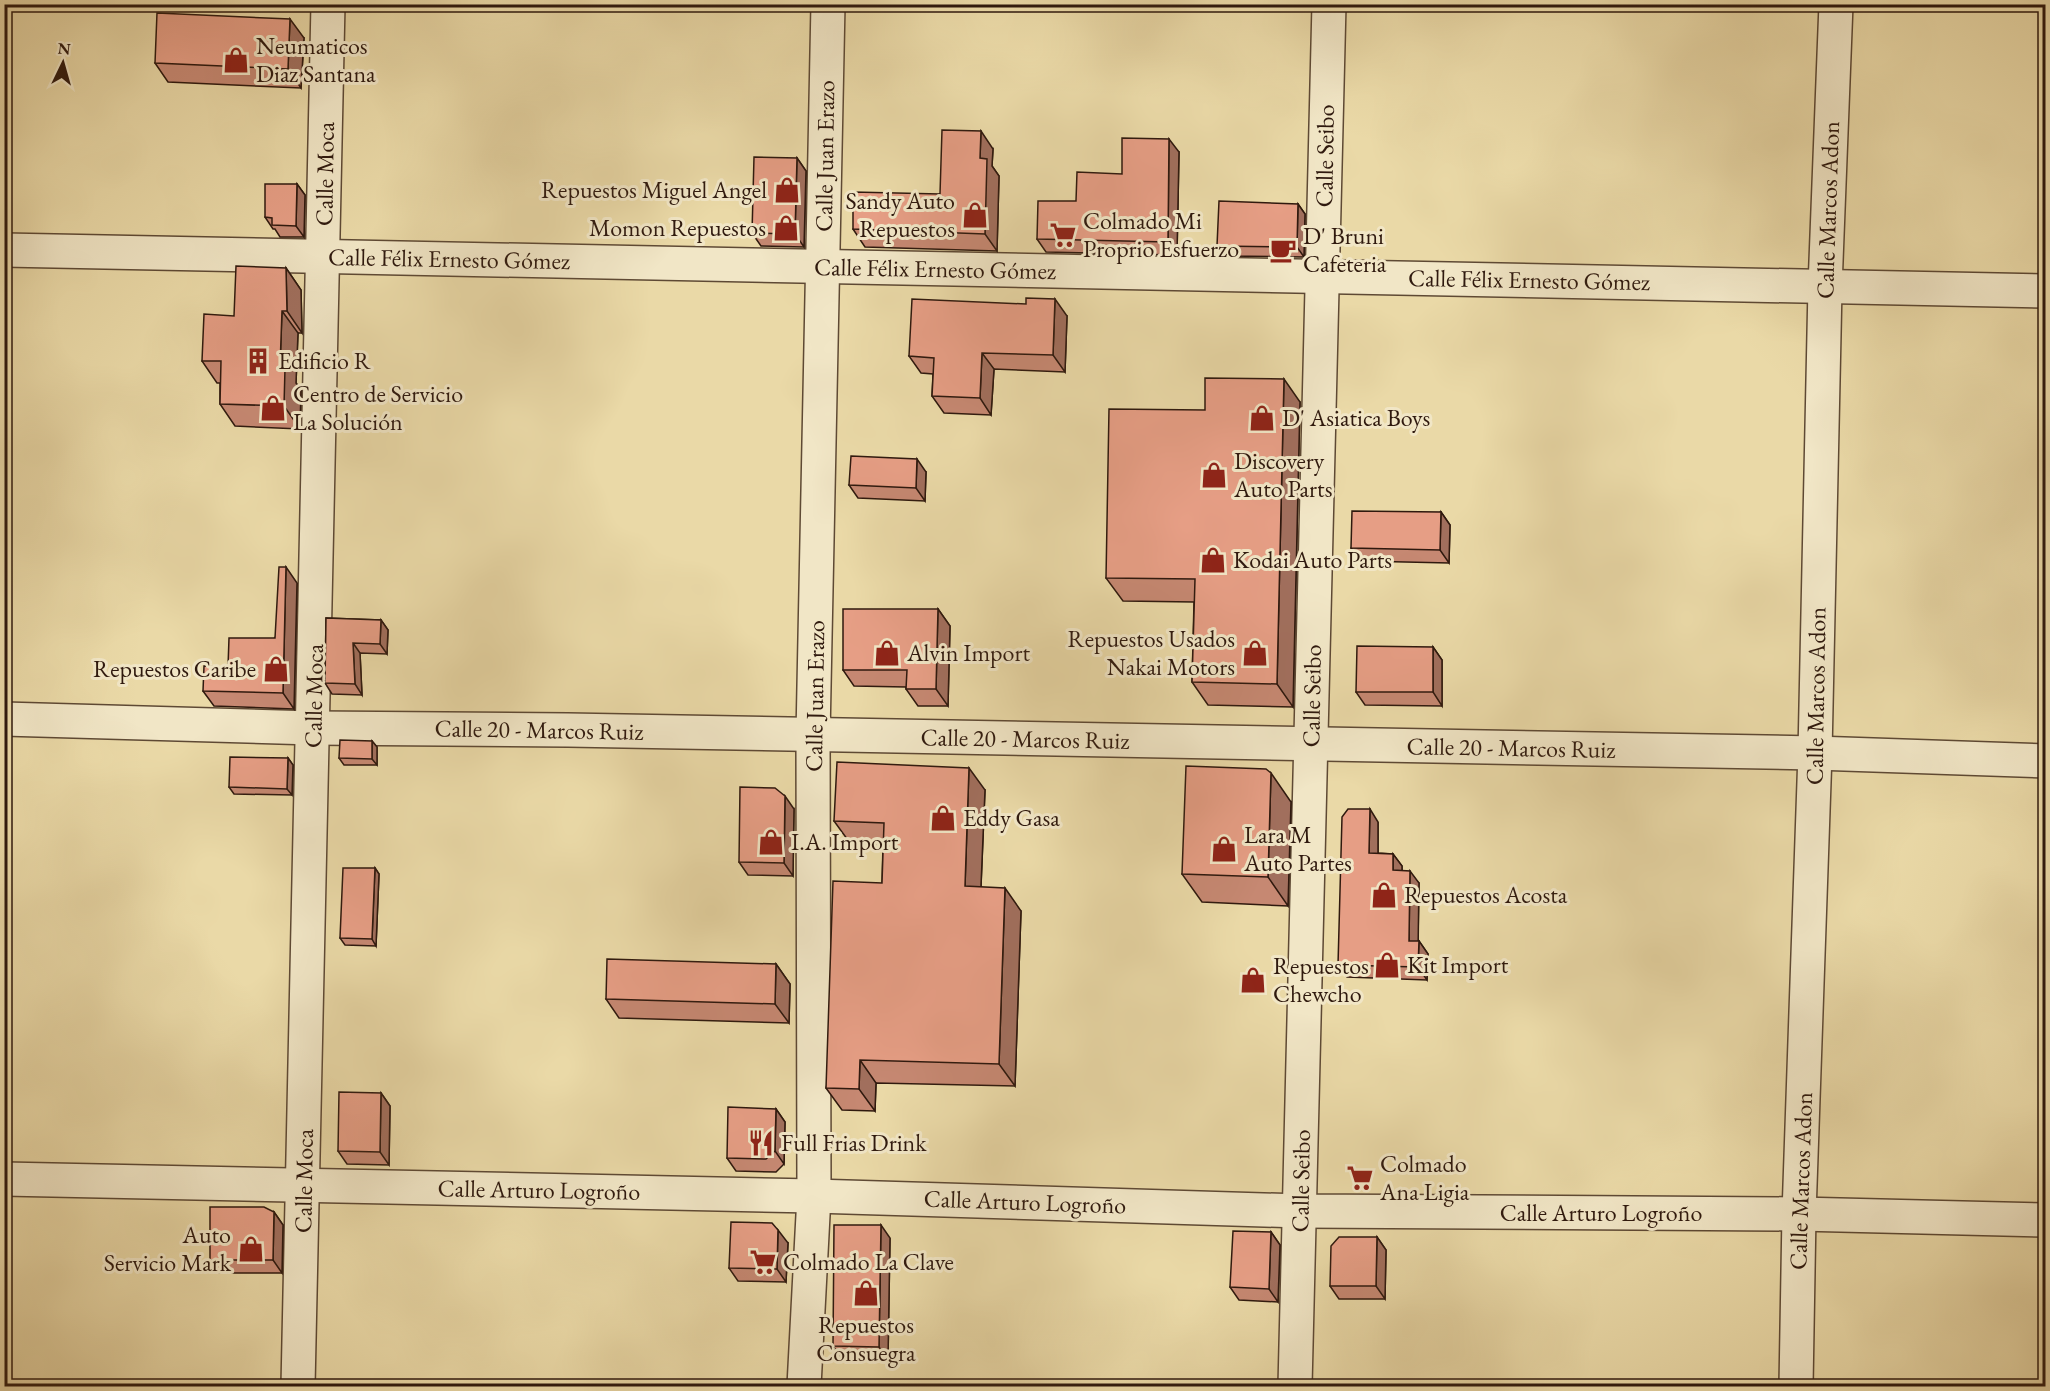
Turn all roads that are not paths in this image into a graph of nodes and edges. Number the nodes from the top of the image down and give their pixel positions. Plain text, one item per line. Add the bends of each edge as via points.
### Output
1 (328, 4) edge
2 (828, 4) edge
3 (1329, 4) edge
4 (1836, 4) edge
5 (4, 250) edge
6 (323, 257) junction
7 (822, 267) junction
8 (1322, 276) junction
9 (1825, 286) junction
10 (2046, 291) edge
11 (4, 719) edge
12 (313, 728) junction
13 (813, 735) junction
14 (1311, 745) junction
15 (1815, 753) junction
16 (2046, 761) edge
17 (4, 1179) edge
18 (304, 1185) junction
19 (814, 1196) junction
20 (1300, 1211) junction
21 (1799, 1214) junction
22 (2046, 1220) edge
23 (298, 1386) edge
24 (804, 1386) edge
25 (1295, 1386) edge
26 (1796, 1386) edge

1 - 6 street, Calle Moca
2 - 7 street, Calle Juan Erazo
3 - 8 street, Calle Seibo
4 - 9 street, Calle Marcos Adon
5 - 6 street, Calle Félix Ernesto Gómez
6 - 7 street, Calle Félix Ernesto Gómez
6 - 12 street, Calle Moca
7 - 8 street, Calle Félix Ernesto Gómez
7 - 13 street, Calle Juan Erazo
8 - 9 street, Calle Félix Ernesto Gómez
8 - 14 street, Calle Seibo
9 - 10 street, Calle Félix Ernesto Gómez
9 - 15 street, Calle Marcos Adon
11 - 12 street, Calle 20 - Marcos Ruiz
12 - 13 street, Calle 20 - Marcos Ruiz
12 - 18 street, Calle Moca
13 - 14 street, Calle 20 - Marcos Ruiz
13 - 19 street, Calle Juan Erazo
14 - 15 street, Calle 20 - Marcos Ruiz
14 - 20 street, Calle Seibo
15 - 16 street, Calle 20 - Marcos Ruiz
15 - 21 street, Calle Marcos Adon
17 - 18 street, Calle Arturo Logroño
18 - 19 street, Calle Arturo Logroño
18 - 23 street, Calle Moca
19 - 20 street, Calle Arturo Logroño
19 - 24 street, Calle Juan Erazo
20 - 21 street, Calle Arturo Logroño
20 - 25 street, Calle Seibo
21 - 22 street, Calle Arturo Logroño
21 - 26 street, Calle Marcos Adon

